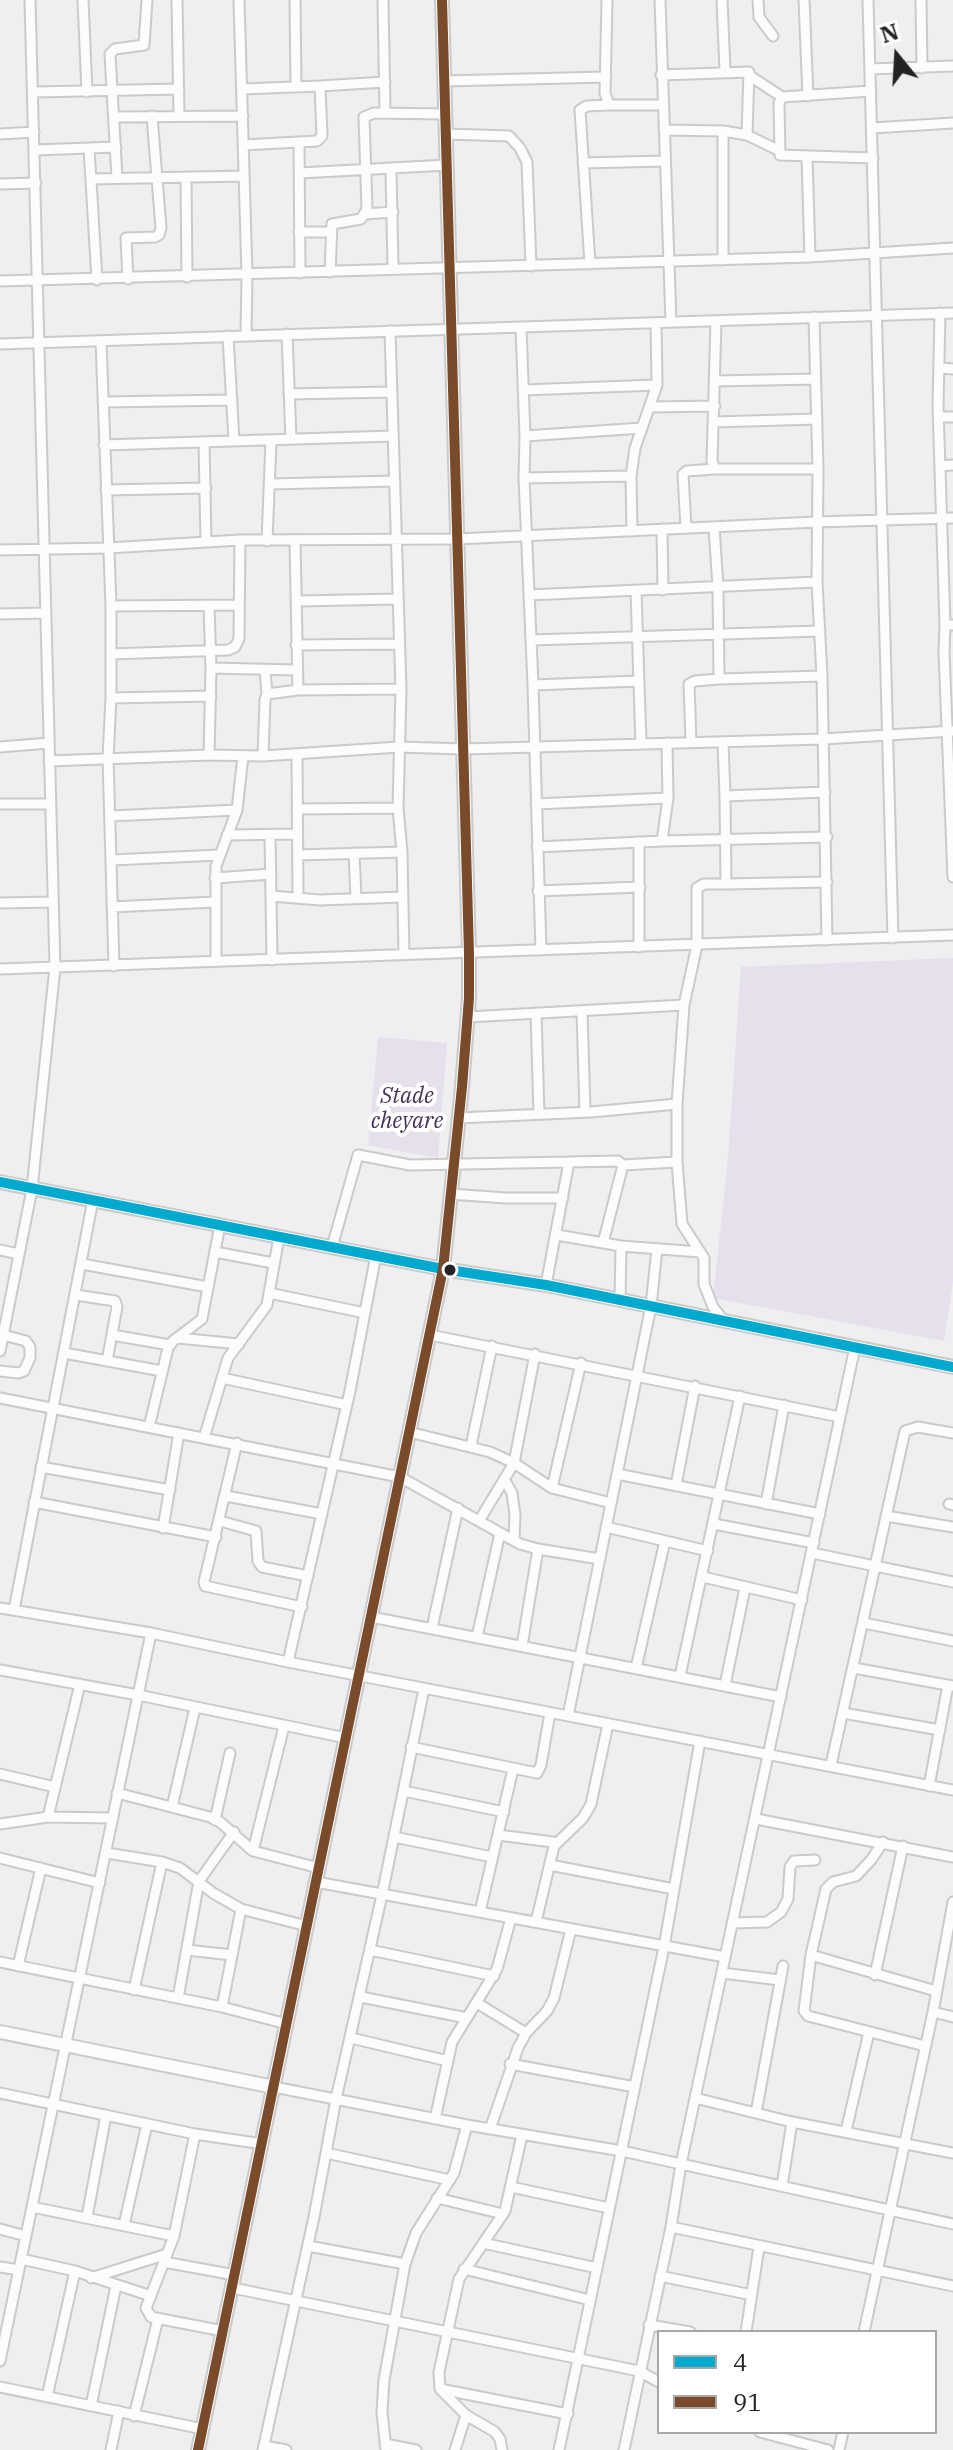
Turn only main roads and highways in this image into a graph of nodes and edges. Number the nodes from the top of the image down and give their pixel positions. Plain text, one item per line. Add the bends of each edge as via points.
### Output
1 (442, 0) edge
2 (0, 1182) edge
3 (443, 1269) junction
4 (953, 1367) edge
5 (0, 2032) edge
6 (274, 2087) junction
7 (198, 2450) edge

1 - 3 main road via 469,953 468,1017
2 - 3 main road
3 - 4 main road
3 - 6 main road
5 - 6 main road
6 - 7 main road

